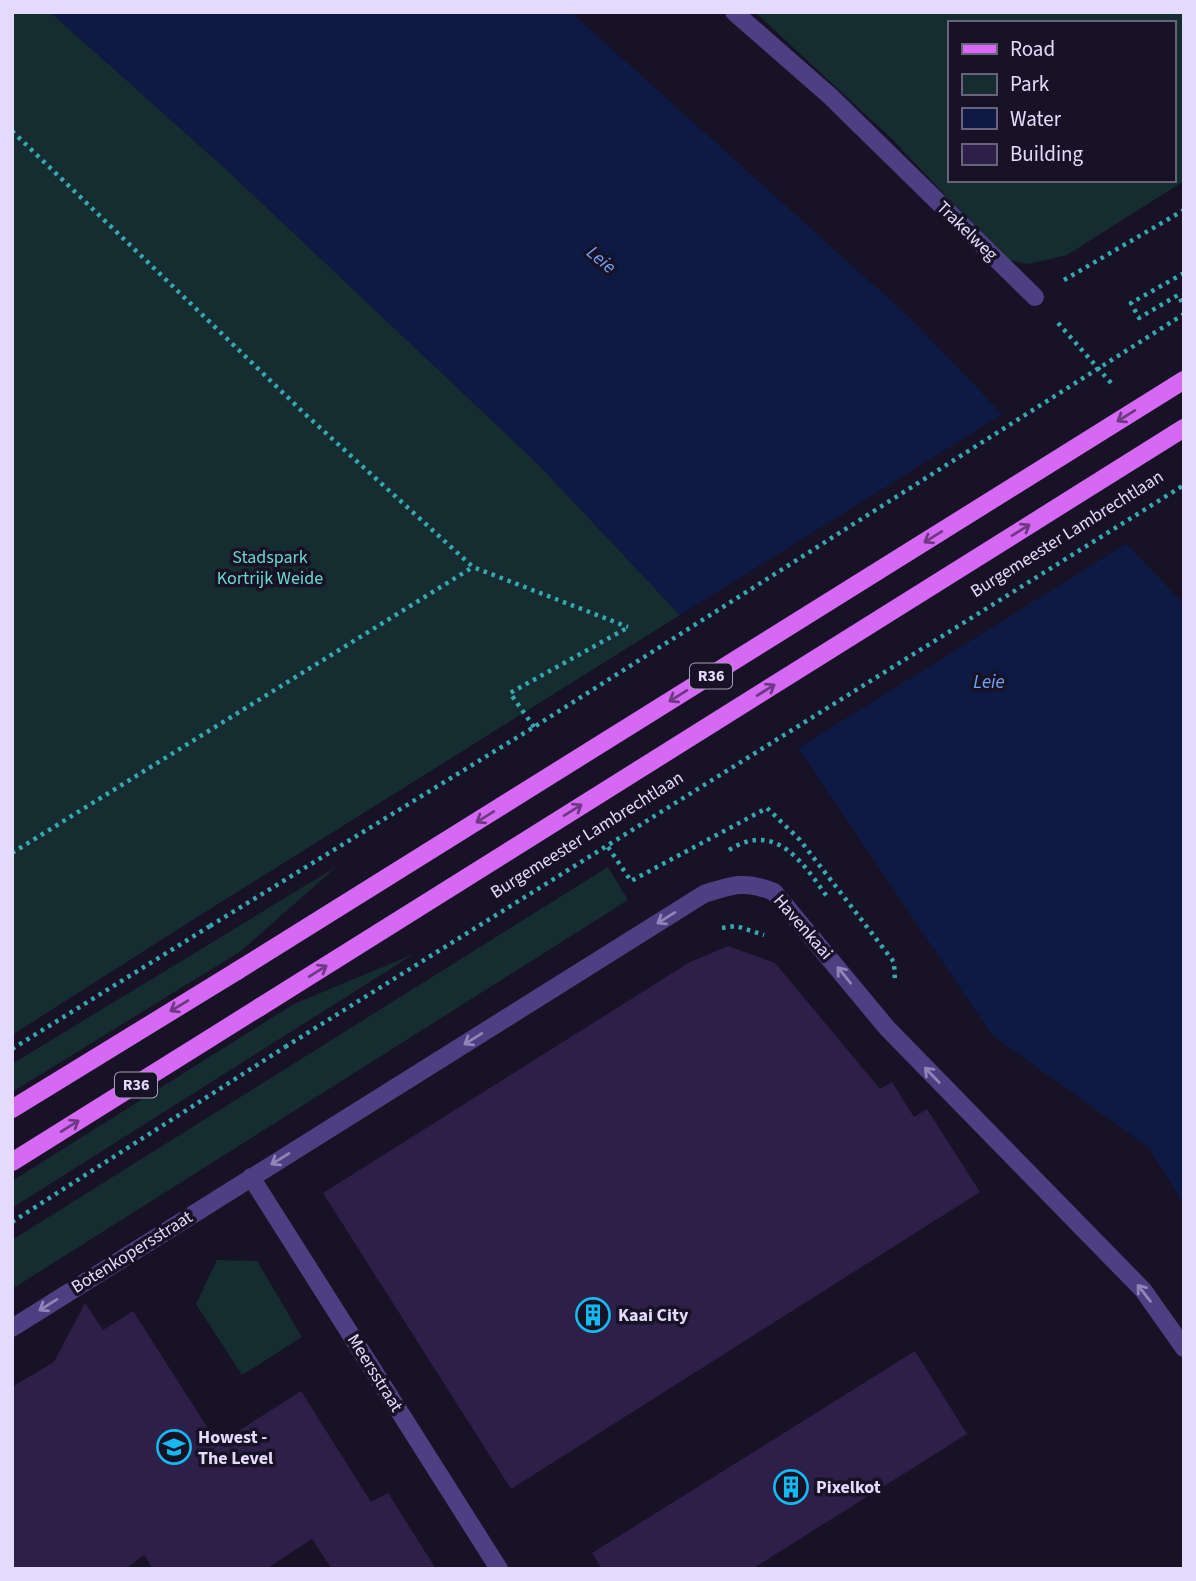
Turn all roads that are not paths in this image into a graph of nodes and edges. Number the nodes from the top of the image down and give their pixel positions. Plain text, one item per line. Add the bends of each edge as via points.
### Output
1 (734, 12) edge
2 (1035, 297) road end
3 (1184, 380) edge
4 (1184, 428) edge
5 (12, 1109) edge
6 (12, 1162) edge
7 (251, 1177) junction
8 (12, 1328) edge
9 (1184, 1348) edge
10 (499, 1569) edge

1 - 2 street, Trakelweg via 830,96
3 -> 5 main road, R36, bridge
6 -> 4 main road, Burgemeester Lambrechtlaan / R36, bridge
7 -> 8 street, Botenkopersstraat
9 -> 7 street, Havenkaai via 1143,1290 887,1028 774,891 754,884 704,894
7 - 10 street, Meersstraat

